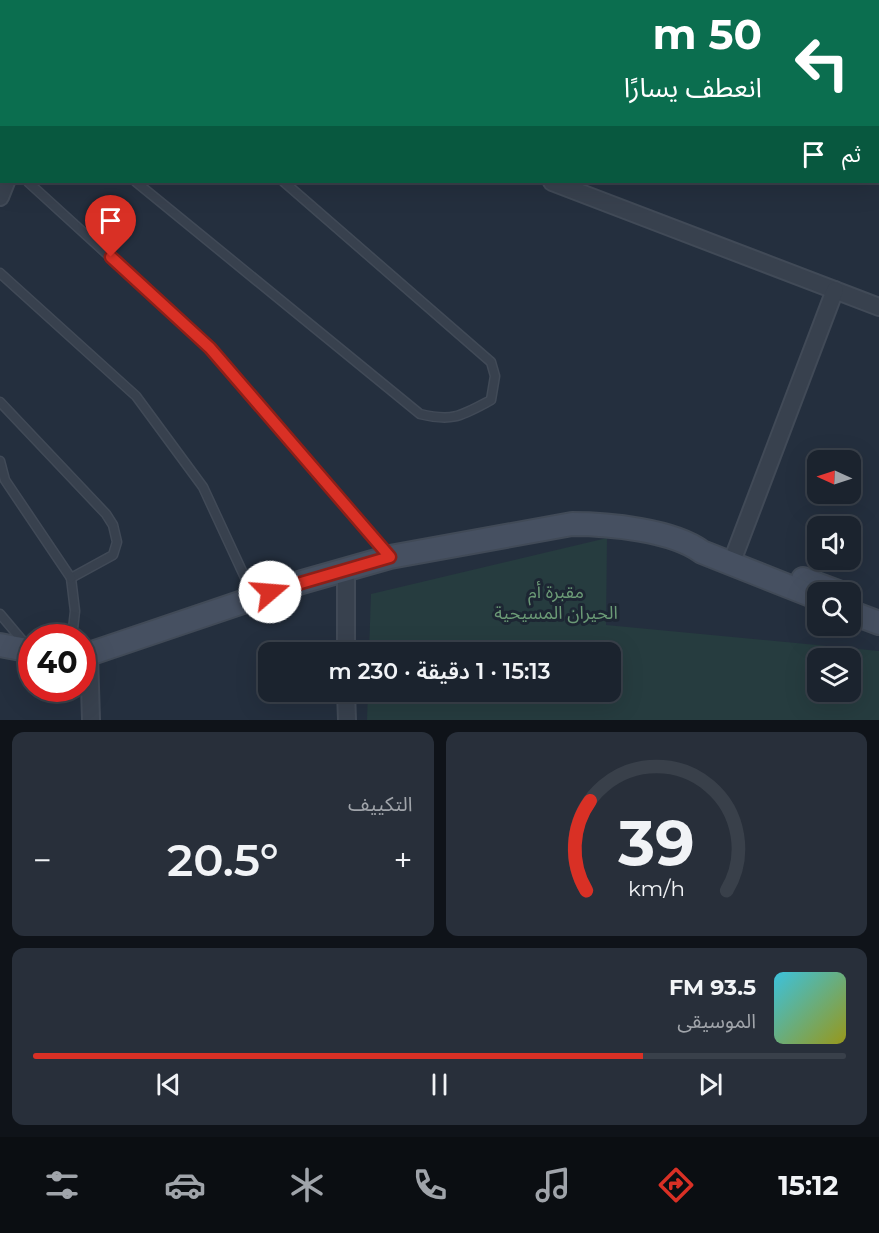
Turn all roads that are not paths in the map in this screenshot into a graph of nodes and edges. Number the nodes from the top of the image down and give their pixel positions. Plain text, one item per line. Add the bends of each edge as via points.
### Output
1 (29, 183) edge
2 (137, 183) edge
3 (285, 183) edge
4 (558, 183) edge
5 (0, 273) edge
6 (835, 290) junction
7 (879, 307) edge
8 (0, 402) edge
9 (0, 461) edge
10 (390, 557) junction
11 (734, 558) junction
12 (346, 570) junction
13 (71, 578) junction
14 (807, 582) edge
15 (807, 593) edge
16 (254, 597) junction
17 (861, 601) edge
18 (879, 608) edge
19 (0, 614) edge
20 (861, 616) edge
21 (879, 623) edge
22 (74, 624) edge
23 (18, 635) edge
24 (346, 642) edge
25 (0, 645) edge
26 (18, 648) edge
27 (96, 651) edge
28 (90, 702) edge
29 (346, 702) edge
30 (91, 720) edge
31 (346, 720) edge

1 - 10 lane via 210,348
2 - 3 lane via 420,414 441,419 465,414 490,400 495,376 491,362
4 - 6 street
5 - 16 lane via 136,396 203,486
6 - 7 street
6 - 11 street
8 - 13 lane via 113,525 117,542 113,555
9 - 13 lane via 5,480
10 - 11 street via 572,525 600,524 627,527 693,546 704,544
10 - 12 street
11 - 14 street
11 - 15 street
12 - 16 street
12 - 24 street
13 - 22 lane
16 - 27 street
17 - 18 street
19 - 23 lane
20 - 21 street
25 - 26 street
28 - 30 street
29 - 31 street

